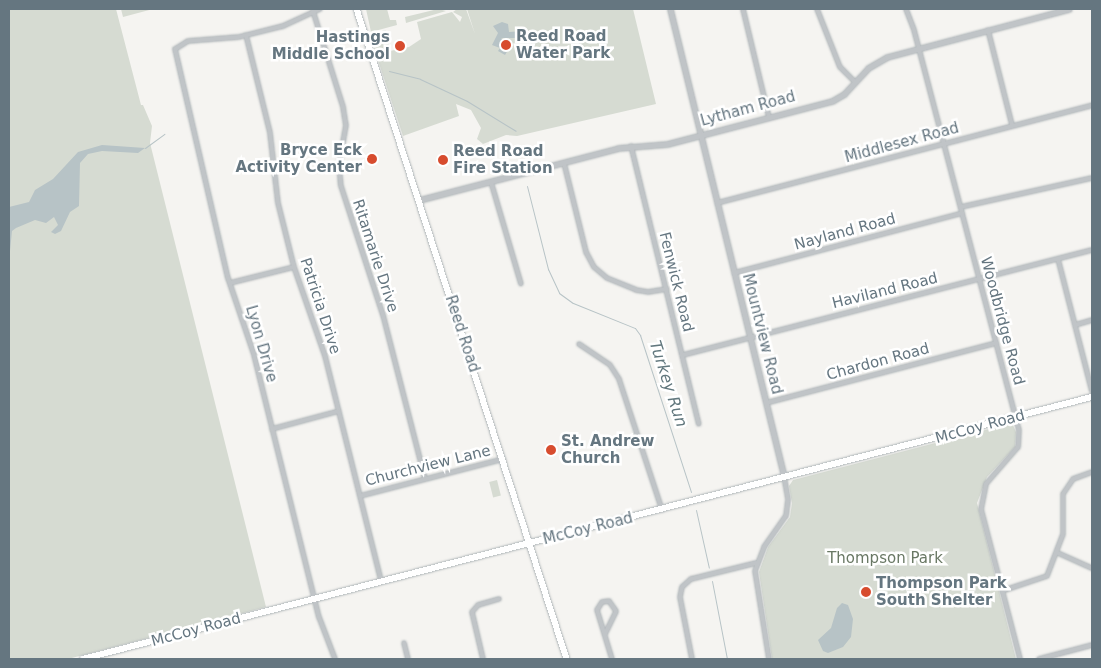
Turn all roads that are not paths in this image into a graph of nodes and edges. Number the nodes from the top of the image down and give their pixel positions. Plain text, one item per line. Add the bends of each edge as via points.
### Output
1 (320, 9) edge
2 (357, 9) edge
3 (670, 9) edge
4 (743, 9) edge
5 (816, 9) edge
6 (906, 9) edge
7 (1068, 9) edge
8 (313, 12) junction
9 (988, 30) junction
10 (246, 35) junction
11 (919, 48) junction
12 (854, 82) junction
13 (1092, 104) edge
14 (769, 117) junction
15 (1012, 125) junction
16 (700, 135) junction
17 (944, 143) junction
18 (631, 146) junction
19 (564, 163) junction
20 (1092, 178) edge
21 (490, 182) junction
22 (419, 200) junction
23 (717, 203) junction
24 (961, 207) junction
25 (962, 213) junction
26 (1092, 250) edge
27 (1058, 259) junction
28 (294, 267) junction
29 (734, 273) junction
30 (980, 279) junction
31 (230, 283) junction
32 (521, 284) dead end
33 (666, 289) junction
34 (1092, 320) edge
35 (1075, 325) junction
36 (750, 338) junction
37 (996, 343) junction
38 (579, 344) dead end
39 (683, 355) junction
40 (1092, 392) edge
41 (1092, 397) edge
42 (766, 403) junction
43 (339, 411) junction
44 (1016, 417) junction
45 (700, 424) dead end
46 (272, 429) junction
47 (503, 459) junction
48 (1092, 472) edge
49 (784, 477) junction
50 (425, 478) junction
51 (360, 496) junction
52 (662, 510) junction
53 (529, 543) junction
54 (1058, 553) junction
55 (756, 563) junction
56 (1092, 568) edge
57 (381, 581) junction
58 (1002, 591) junction
59 (314, 599) junction
60 (499, 599) dead end
61 (605, 634) junction
62 (404, 643) dead end
63 (1092, 645) edge
64 (83, 659) edge
65 (335, 659) edge
66 (408, 659) edge
67 (483, 659) edge
68 (567, 659) edge
69 (612, 659) edge
70 (692, 659) edge
71 (769, 659) edge
72 (1020, 659) edge
73 (1039, 659) edge

1 - 8 street
2 - 22 main road, Reed Road
3 - 16 street, Mountview Road
4 - 14 street
5 - 12 street via 840,67
6 - 11 street, Woodbridge Road
7 - 9 street, Lytham Road
8 - 10 street via 292,23
8 - 50 street, Ritamarie Drive via 343,106 346,125 339,165 341,186 383,315
9 - 11 street, Lytham Road
9 - 15 street
10 - 28 street, Patricia Drive via 270,133 276,191
10 - 31 street, Lyon Drive via 188,42 175,50
11 - 12 street, Lytham Road via 881,60
11 - 17 street, Woodbridge Road
12 - 14 street, Lytham Road via 839,98
13 - 15 street, Middlesex Road
14 - 16 street, Lytham Road
15 - 17 street, Middlesex Road
16 - 18 street, Lytham Road via 667,144
16 - 23 street, Mountview Road
17 - 23 street, Middlesex Road
17 - 24 street, Woodbridge Road
18 - 19 street, Lytham Road
18 - 33 street, Fenwick Road
19 - 21 street, Lytham Road
19 - 33 street via 586,252 594,267 607,278 636,290
20 - 24 street
21 - 22 street, Lytham Road
21 - 32 street
22 - 47 main road, Reed Road
23 - 29 street, Mountview Road
24 - 25 street, Woodbridge Road
25 - 29 street, Nayland Road
25 - 30 street, Woodbridge Road
26 - 27 street, Haviland Road
27 - 30 street, Haviland Road
27 - 35 street
28 - 31 street
28 - 43 street, Patricia Drive via 319,335
29 - 36 street, Mountview Road
30 - 36 street, Haviland Road
30 - 37 street, Woodbridge Road
31 - 46 street, Lyon Drive via 245,323
33 - 39 street, Fenwick Road
34 - 35 street
35 - 40 street
36 - 39 street, Haviland Road
36 - 42 street, Mountview Road
37 - 42 street, Chardon Road
37 - 44 street, Woodbridge Road
38 - 52 street via 610,365 619,379
39 - 45 street, Fenwick Road
41 - 44 main road, McCoy Road
42 - 49 street, Mountview Road
43 - 46 street
43 - 51 street, Patricia Drive
44 - 49 main road, McCoy Road
44 - 58 street, Woodbridge Road via 1020,437 1018,447 986,484 981,500
46 - 59 street, Lyon Drive
47 - 50 street, Churchview Lane
47 - 53 main road, Reed Road
48 - 54 street via 1073,480 1063,494 1063,534
49 - 52 main road, McCoy Road
49 - 55 street, Mountview Road via 788,499 786,516
50 - 51 street, Churchview Lane
51 - 57 street, Patricia Drive
52 - 53 main road, McCoy Road
53 - 57 main road, McCoy Road
53 - 68 main road, Reed Road
54 - 56 street
54 - 58 street via 1051,570 1041,580
55 - 70 street via 691,579 682,586 680,597
55 - 71 street via 756,594
57 - 59 main road, McCoy Road
58 - 72 street, Woodbridge Road
59 - 64 main road, McCoy Road
59 - 65 street, Lyon Drive
60 - 67 street via 478,605 472,612
61 - 61 street via 616,611 610,600 602,602 597,610
61 - 69 street
62 - 66 street
63 - 73 street

